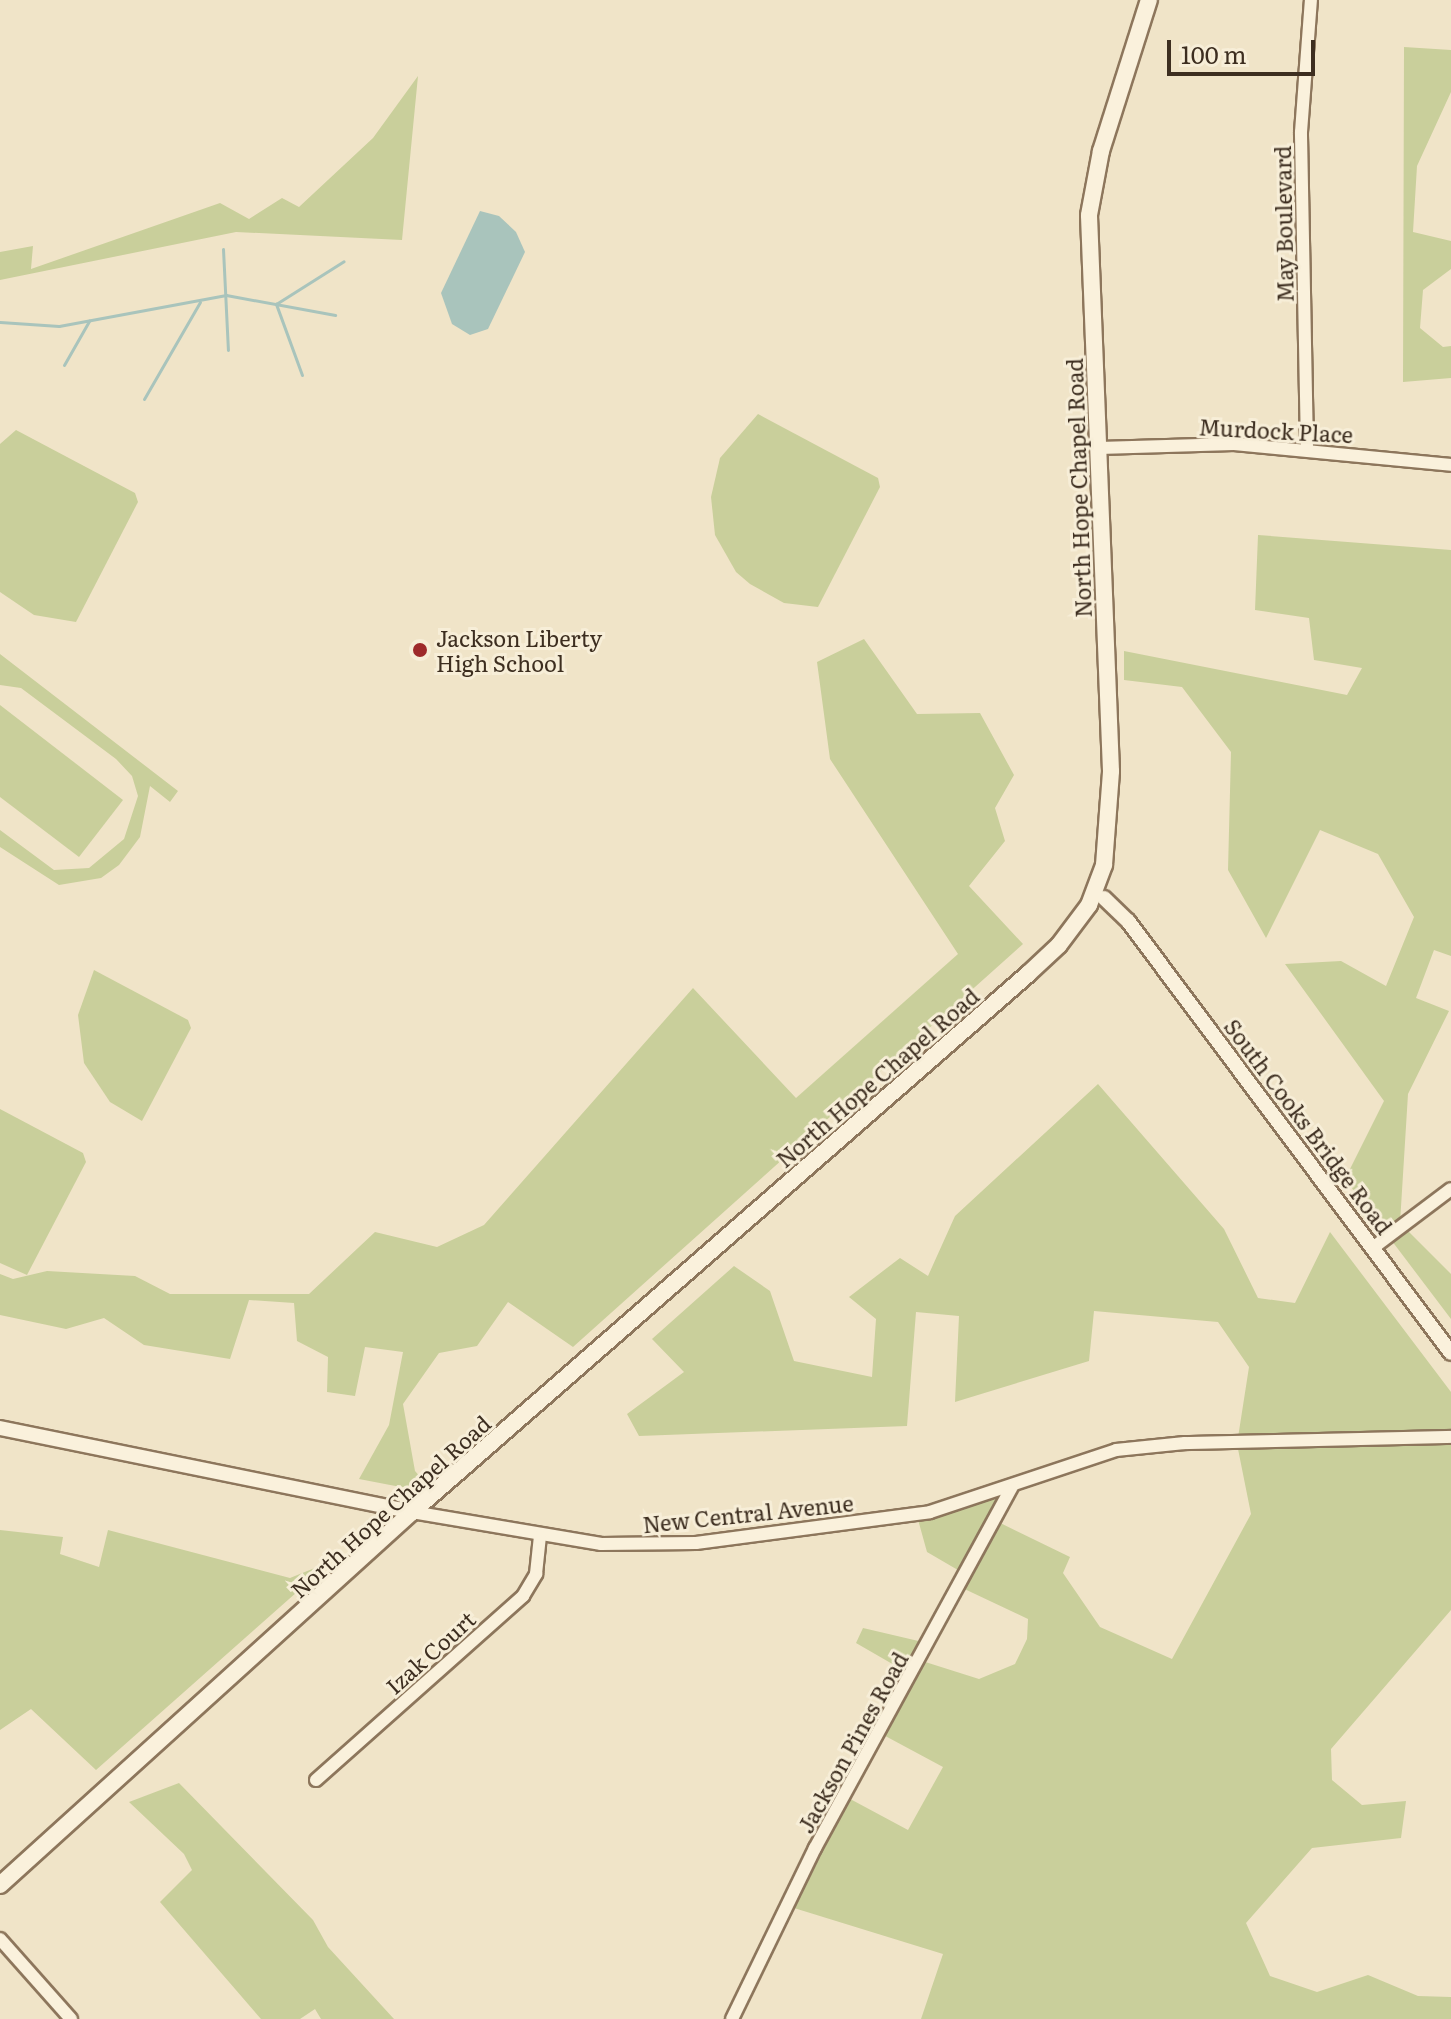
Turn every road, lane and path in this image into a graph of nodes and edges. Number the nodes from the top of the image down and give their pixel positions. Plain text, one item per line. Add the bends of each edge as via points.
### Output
1 (1149, 0) edge
2 (1311, 0) edge
3 (1099, 448) junction
4 (1307, 448) junction
5 (1451, 465) edge
6 (1100, 893) junction
7 (1451, 1189) edge
8 (1374, 1247) junction
9 (1451, 1353) edge
10 (0, 1428) edge
11 (1451, 1437) edge
12 (1012, 1487) junction
13 (412, 1512) junction
14 (540, 1536) junction
15 (316, 1780) dead end
16 (0, 1885) edge
17 (0, 1939) edge
18 (71, 2019) edge
19 (732, 2019) edge

1 - 3 main road, North Hope Chapel Road via 1101,151 1089,215
2 - 4 street, May Boulevard via 1301,132
3 - 4 street, Murdock Place
3 - 6 main road, North Hope Chapel Road via 1111,801
4 - 5 street, Murdock Place
6 - 8 street, South Cooks Bridge Road
6 - 13 main road, North Hope Chapel Road via 1028,974
7 - 8 street
8 - 9 street, South Cooks Bridge Road
10 - 13 street, New Central Avenue
11 - 12 street, New Central Avenue via 1151,1445 1090,1457
12 - 14 street, New Central Avenue via 930,1512 696,1543 601,1544
12 - 19 street, Jackson Pines Road via 815,1848
13 - 14 street, New Central Avenue
13 - 16 main road, North Hope Chapel Road
14 - 15 street, Izak Court via 536,1574 523,1596
17 - 18 street

